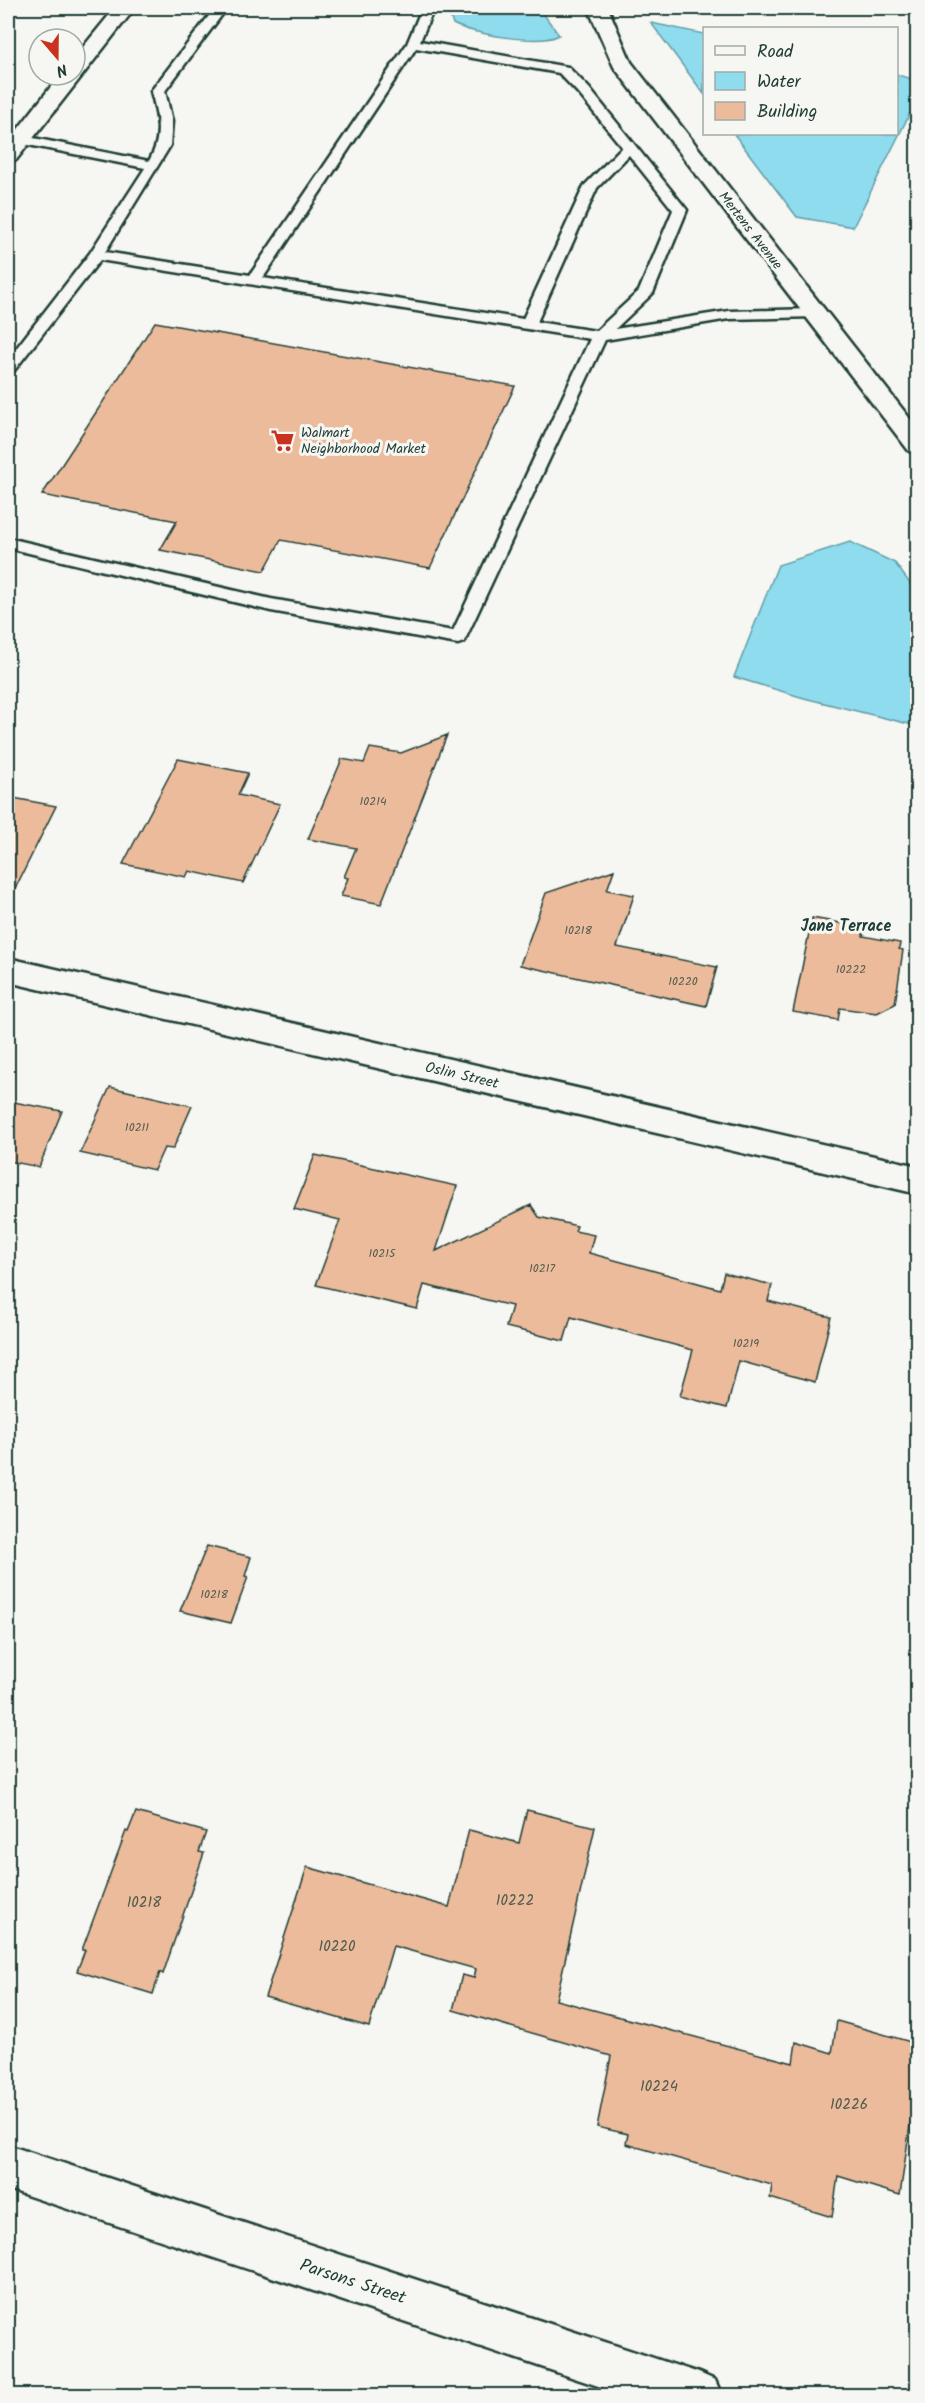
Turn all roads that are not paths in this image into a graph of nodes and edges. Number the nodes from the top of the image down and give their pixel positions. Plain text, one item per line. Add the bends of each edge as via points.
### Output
1 (125, 8) edge
2 (221, 8) edge
3 (428, 8) edge
4 (598, 8) edge
5 (414, 44) junction
6 (87, 55) edge
7 (60, 87) edge
8 (14, 138) edge
9 (629, 147) junction
10 (8, 155) edge
11 (153, 166) junction
12 (96, 255) junction
13 (254, 280) junction
14 (815, 313) junction
15 (528, 325) junction
16 (599, 336) junction
17 (8, 369) edge
18 (918, 446) edge
19 (8, 543) edge
20 (8, 970) edge
21 (918, 1180) edge
22 (8, 2167) edge
23 (699, 2396) edge

1 - 6 street
2 - 11 lane via 158,91 169,132
3 - 5 lane
4 - 14 street, Mertens Avenue via 621,63
5 - 9 lane via 562,70
5 - 13 lane
7 - 8 street
8 - 10 street
8 - 11 lane
9 - 15 lane via 591,186
9 - 16 lane via 680,210 646,293
11 - 12 lane
12 - 13 lane
12 - 17 lane
13 - 15 lane
14 - 16 lane via 729,315
14 - 18 street, Mertens Avenue
15 - 16 lane
16 - 19 lane via 458,638 271,605
20 - 21 street, Oslin Street
22 - 23 street, Parsons Street

